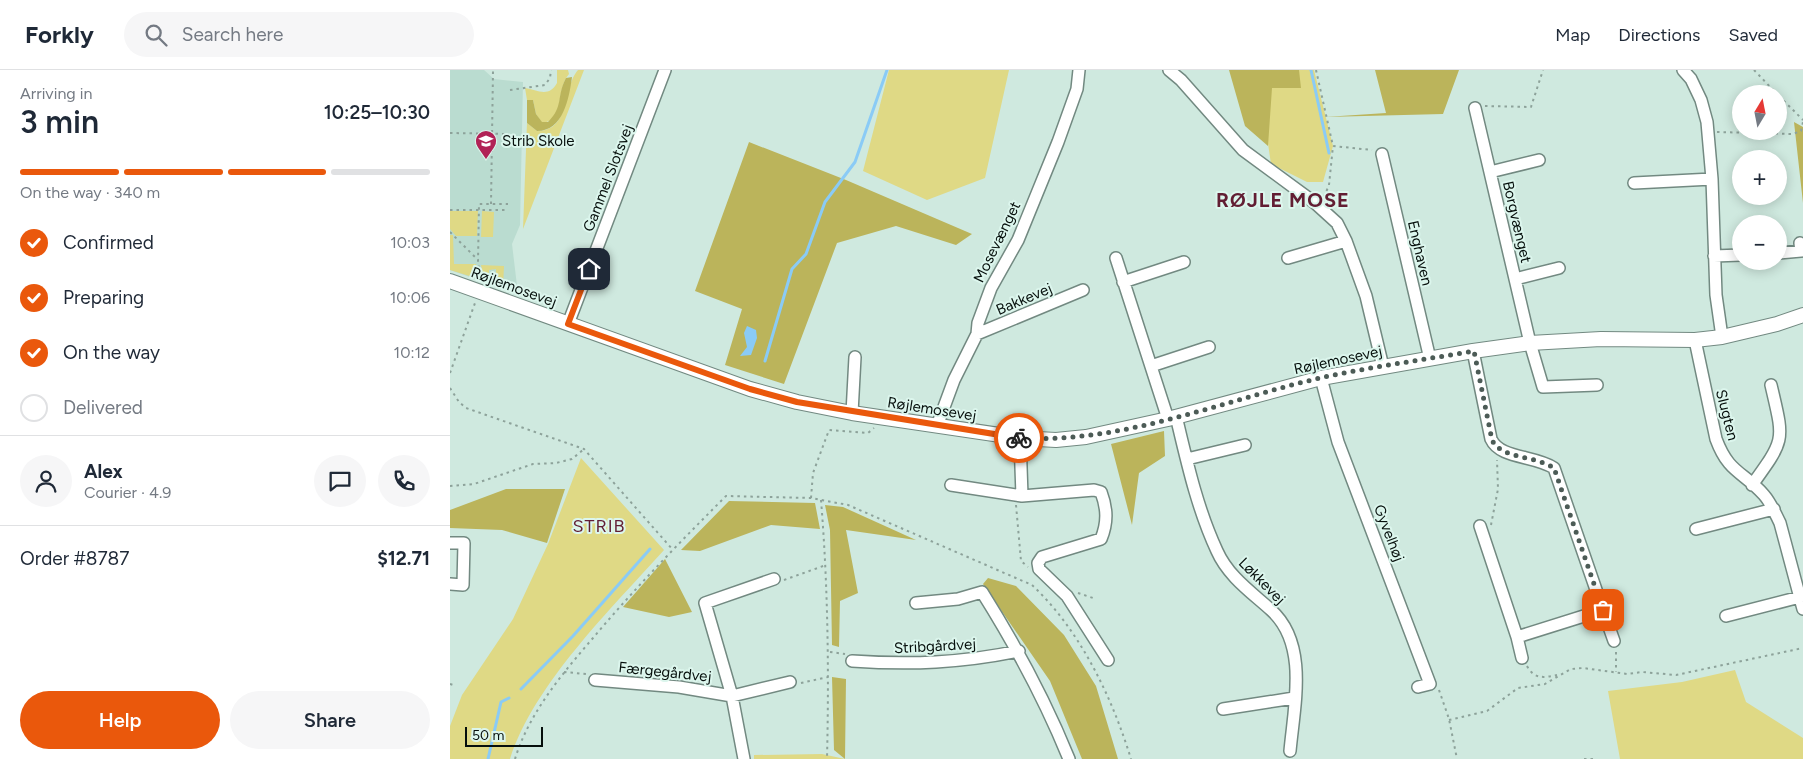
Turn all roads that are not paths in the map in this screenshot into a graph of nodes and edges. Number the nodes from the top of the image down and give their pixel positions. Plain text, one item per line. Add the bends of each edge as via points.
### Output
1 (666, 70) edge
2 (1079, 70) edge
3 (1169, 70) edge
4 (1682, 70) edge
5 (1475, 108) road end
6 (1382, 154) road end
7 (1539, 160) dead end
8 (1490, 172) junction
9 (1712, 179) junction
10 (1634, 183) dead end
11 (1346, 241) junction
12 (1800, 243) dead end
13 (1787, 253) edge
14 (1732, 255) edge
15 (1714, 256) junction
16 (1116, 258) dead end
17 (1288, 258) dead end
18 (1184, 262) dead end
19 (1559, 268) dead end
20 (1515, 278) junction
21 (450, 281) edge
22 (1123, 282) junction
23 (1083, 290) dead end
24 (1803, 315) edge
25 (568, 324) junction
26 (976, 334) junction
27 (1722, 337) junction
28 (1695, 340) junction
29 (1530, 343) junction
30 (1209, 347) dead end
31 (1474, 351) junction
32 (855, 357) dead end
33 (1430, 358) junction
34 (1150, 366) junction
35 (1383, 367) junction
36 (1321, 378) junction
37 (1597, 384) dead end
38 (1770, 385) dead end
39 (852, 413) junction
40 (1172, 418) junction
41 (937, 426) junction
42 (1020, 438) junction
43 (1245, 445) dead end
44 (1187, 459) junction
45 (952, 485) dead end
46 (1752, 485) junction
47 (1022, 496) junction
48 (1774, 509) junction
49 (1480, 526) dead end
50 (1696, 530) dead end
51 (450, 543) edge
52 (774, 579) road end
53 (450, 584) edge
54 (1800, 597) junction
55 (916, 604) dead end
56 (1803, 609) edge
57 (1603, 610) junction
58 (1726, 616) dead end
59 (1517, 637) junction
60 (1614, 641) road end
61 (1019, 651) junction
62 (1522, 658) road end
63 (1108, 660) dead end
64 (852, 661) road end
65 (595, 680) road end
66 (790, 682) road end
67 (1418, 687) dead end
68 (732, 696) junction
69 (1294, 698) junction
70 (1223, 709) dead end
71 (1290, 751) dead end
72 (744, 759) edge
73 (1069, 759) edge

1 - 25 street, Gammel Slotsvej
2 - 26 street, Mosevænget via 1077,89 1058,142 1018,240 991,288
3 - 11 street via 1242,150 1315,203 1337,223
4 - 9 street via 1701,100 1708,132
5 - 8 street, Borgvænget
6 - 33 street, Enghaven
7 - 8 street, Borgvænget
8 - 20 street, Borgvænget
9 - 10 street
9 - 15 street
11 - 17 street
11 - 35 street via 1366,296
12 - 13 street via 1801,252
14 - 15 street
15 - 27 street
16 - 22 street, Løkkevej
18 - 22 street
19 - 20 street, Borgvænget
20 - 29 street, Borgvænget
21 - 25 street, Røjlemosevej
22 - 34 street, Løkkevej
23 - 26 street, Bakkevej
24 - 27 street, Røjlemosevej
25 - 39 street, Røjlemosevej via 750,389
26 - 41 street, Mosevænget
27 - 28 street, Røjlemosevej
28 - 29 street, Røjlemosevej via 1601,339
28 - 46 street, Slugten via 1716,439 1731,468
29 - 31 street, Røjlemosevej
29 - 37 street, Borgvænget via 1542,387
30 - 34 street
31 - 33 street, Røjlemosevej
31 - 57 street via 1495,448 1542,460 1554,468
32 - 39 street
33 - 35 street, Røjlemosevej
34 - 40 street, Løkkevej
35 - 36 street, Røjlemosevej
36 - 40 street, Røjlemosevej
36 - 67 street, Gyvelhøj via 1338,442 1430,684
38 - 46 street via 1781,437 1774,454
39 - 41 street, Røjlemosevej
40 - 42 street, Røjlemosevej via 1086,437 1056,440
40 - 44 street, Løkkevej
41 - 42 street, Røjlemosevej
42 - 47 street
43 - 44 street
44 - 69 street, Løkkevej via 1191,482 1217,552 1232,576 1285,626 1295,654
45 - 47 street
46 - 48 street, Slugten
47 - 63 street via 1101,492 1106,504 1107,522 1101,539 1042,557 1038,563 1039,569 1067,596
48 - 50 street
48 - 54 street, Slugten
49 - 59 street
51 - 53 street via 464,543 463,584
52 - 68 street, Færgegårdvej via 706,603
54 - 56 street, Slugten
54 - 58 street
55 - 61 street via 958,599 982,592
57 - 59 street
57 - 60 street
59 - 62 street
61 - 64 street, Stribgårdvej via 978,660 941,663 905,665
61 - 73 street via 1050,712
65 - 68 street, Færgegårdvej via 679,687
66 - 68 street, Færgegårdvej
68 - 72 street, Færgegårdvej
69 - 70 street
69 - 71 street, Løkkevej

